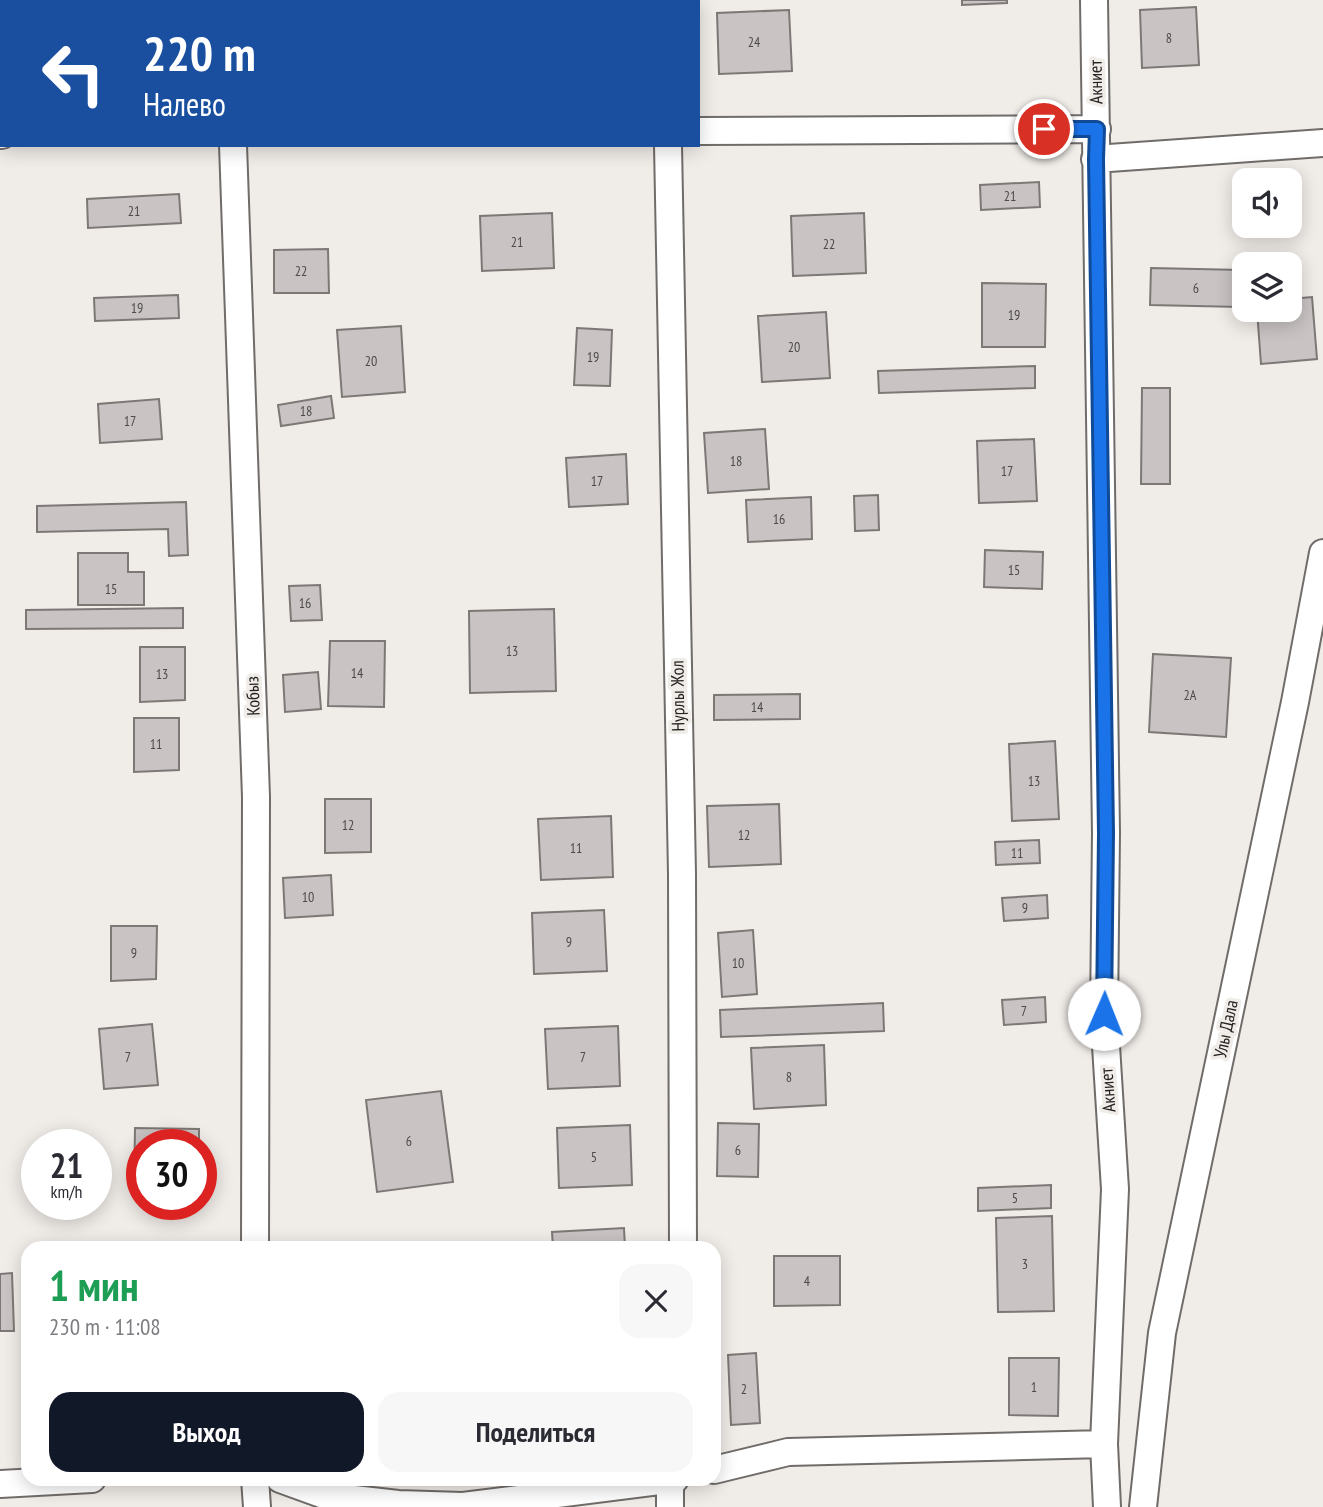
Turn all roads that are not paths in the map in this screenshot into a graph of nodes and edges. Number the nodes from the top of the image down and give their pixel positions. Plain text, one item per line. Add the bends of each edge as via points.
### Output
1 (1094, 0) edge
2 (1097, 129) junction
3 (700, 131) edge
4 (1323, 143) edge
5 (233, 147) edge
6 (668, 147) edge
7 (1096, 159) junction
8 (1323, 553) edge
9 (255, 1241) edge
10 (683, 1241) edge
11 (1104, 1444) junction
12 (721, 1468) edge
13 (21, 1483) edge
14 (0, 1484) edge
15 (256, 1486) edge
16 (299, 1486) edge
17 (617, 1486) edge
18 (671, 1486) edge
19 (257, 1507) edge
20 (670, 1507) edge
21 (1107, 1507) edge
22 (1143, 1507) edge

1 - 2 street, Акниет
2 - 3 street
2 - 7 street, Акниет
4 - 7 street
5 - 9 street, Кобыз via 256,797
6 - 10 street, Нурлы Жол via 682,860
7 - 11 street, Акниет via 1106,833 1104,1014 1115,1189
8 - 22 street, Улы Дала via 1162,1333
11 - 12 street via 788,1452
11 - 21 street, Акниет
13 - 14 street
15 - 19 street
16 - 17 street via 327,1496 463,1506
18 - 20 street

